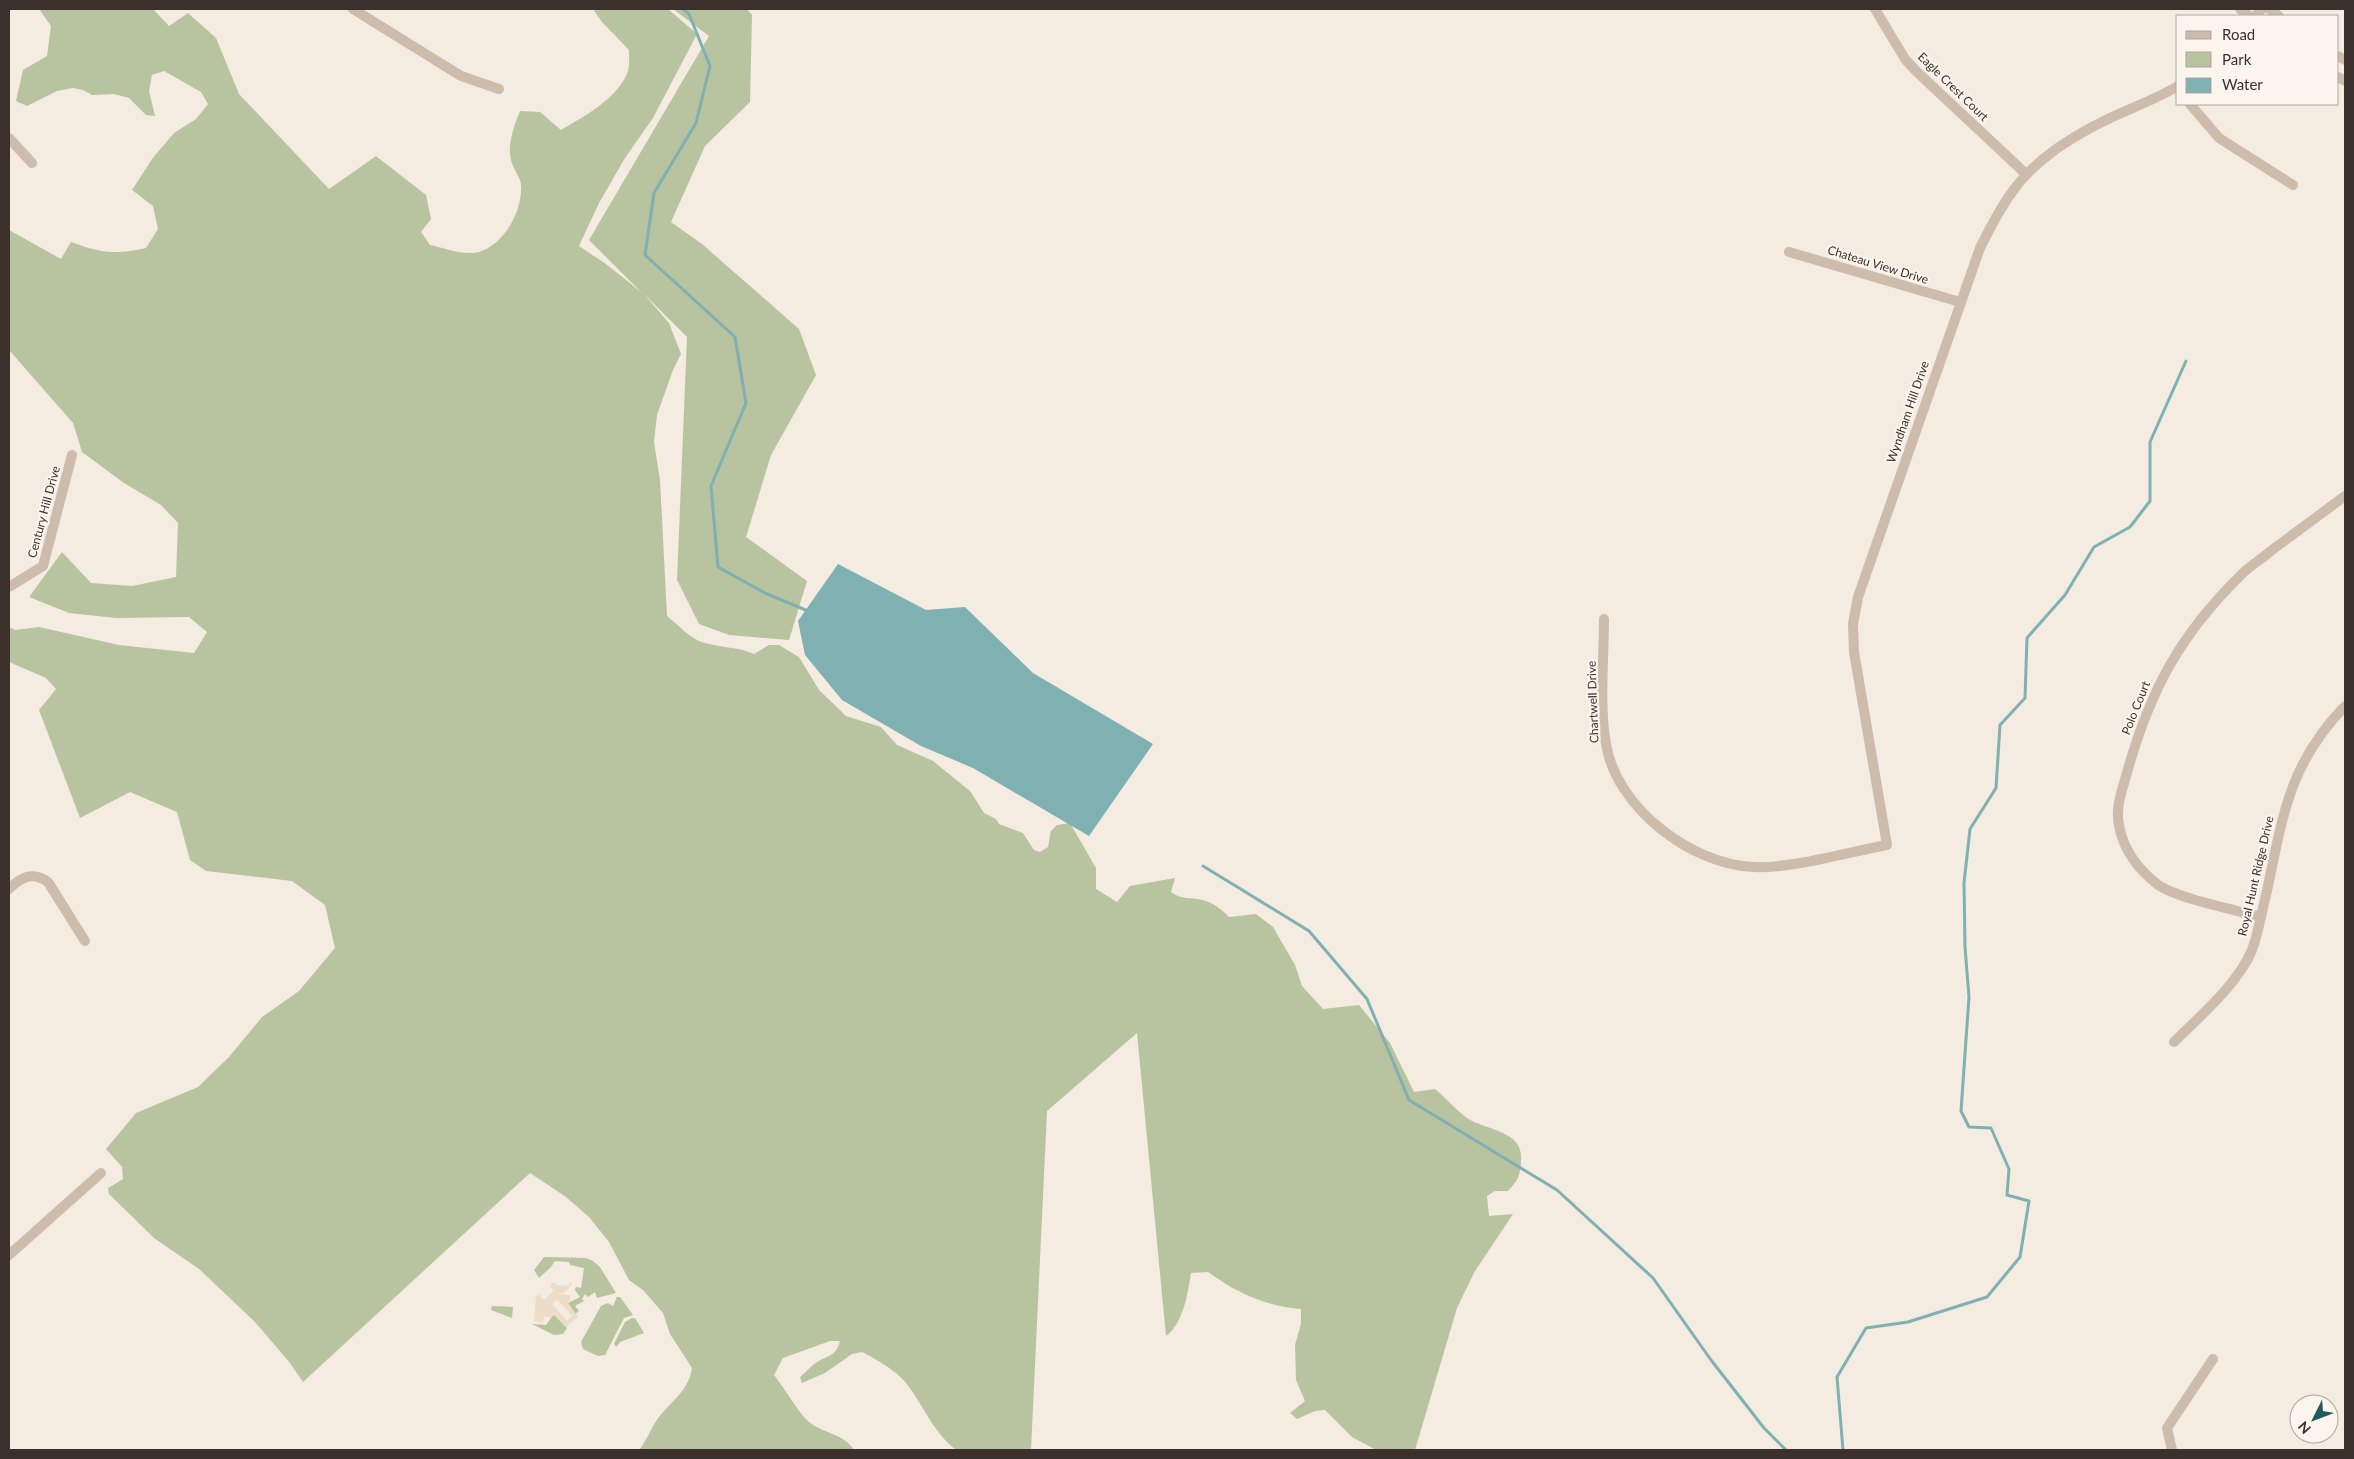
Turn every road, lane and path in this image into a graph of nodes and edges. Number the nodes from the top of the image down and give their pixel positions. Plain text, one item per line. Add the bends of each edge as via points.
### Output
1 (353, 9) edge
2 (1875, 9) edge
3 (2176, 88) edge
4 (499, 89) dead end
5 (2191, 105) edge
6 (9, 138) edge
7 (32, 164) dead end
8 (2026, 174) junction
9 (2293, 185) dead end
10 (1789, 252) dead end
11 (1960, 302) junction
12 (72, 455) dead end
13 (2345, 496) edge
14 (9, 587) edge
15 (1604, 619) dead end
16 (2345, 706) edge
17 (1887, 845) joint
18 (9, 889) edge
19 (2261, 917) junction
20 (85, 941) dead end
21 (2174, 1042) dead end
22 (101, 1172) dead end
23 (9, 1255) edge
24 (2212, 1359) dead end
25 (2172, 1450) edge

1 - 4 street via 461,76
2 - 8 street, Eagle Crest Court via 1916,72
3 - 8 street, Wyndham Hill Drive via 2075,137
5 - 9 street via 2219,138
6 - 7 street
8 - 11 street, Wyndham Hill Drive via 1989,229
10 - 11 street, Chateau View Drive
11 - 17 street, Wyndham Hill Drive via 1858,596 1853,624 1854,652
12 - 14 street, Century Hill Drive via 43,566
13 - 19 street, Polo Court via 2241,574 2207,610 2179,648 2154,695 2138,735 2118,804 2119,825 2128,852 2140,869 2158,885 2176,894
15 - 17 street, Chartwell Drive via 1606,746 1624,790 1657,826 1706,856 1752,867 1781,865
16 - 19 street, Royal Hunt Ridge Drive via 2321,732 2295,776
18 - 20 street via 29,876 40,876 48,882
19 - 21 street, Royal Hunt Ridge Drive via 2252,950 2237,976
22 - 23 street
24 - 25 street via 2167,1428

